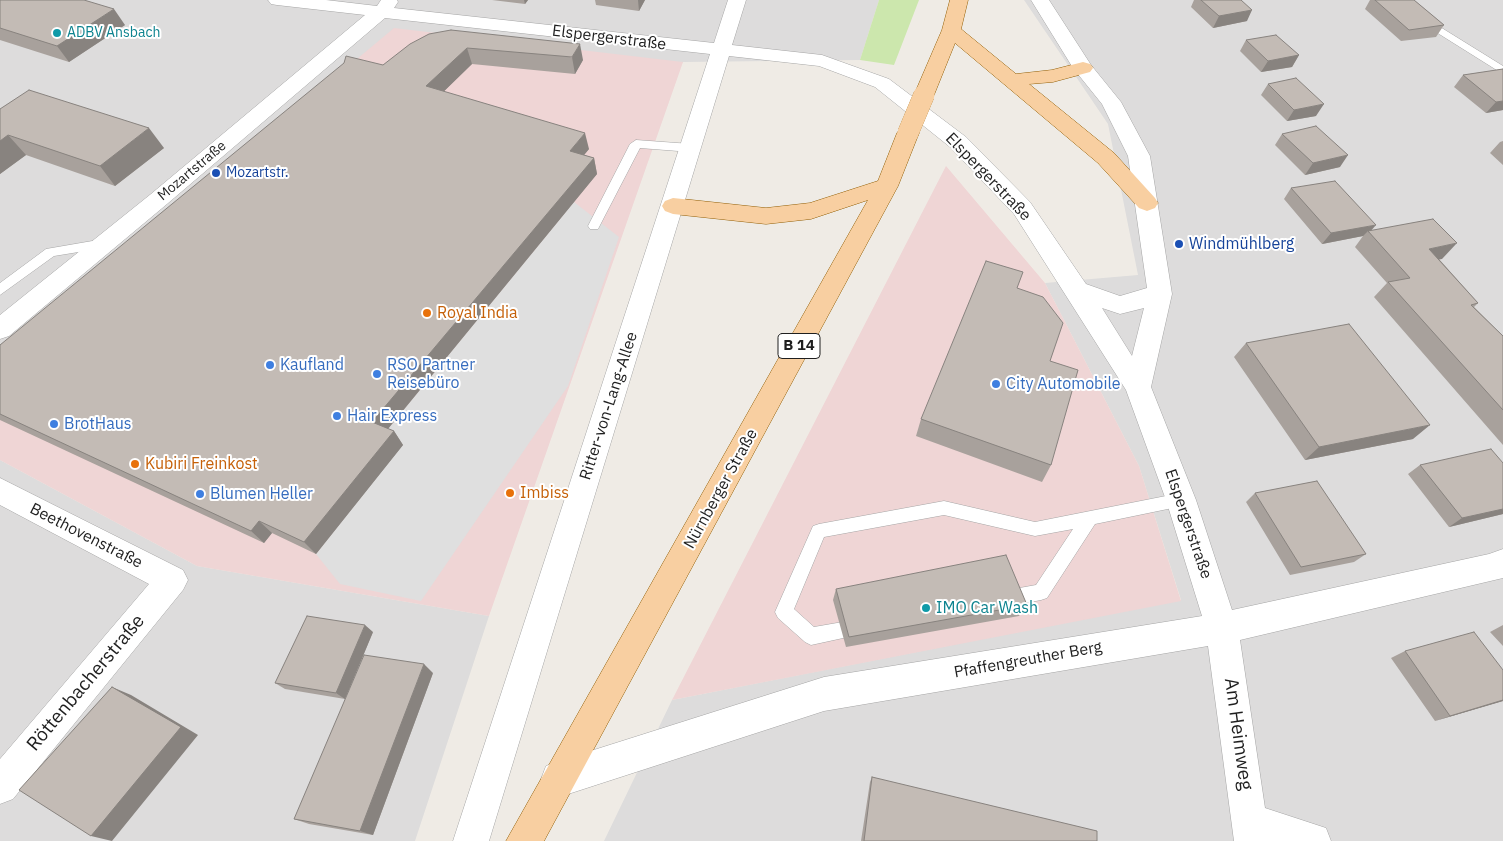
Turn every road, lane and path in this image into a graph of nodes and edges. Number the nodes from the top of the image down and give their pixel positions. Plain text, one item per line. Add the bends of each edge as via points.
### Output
1 (277, 0) edge
2 (737, 0) edge
3 (959, 0) edge
4 (1040, 0) edge
5 (387, 5) edge
6 (1424, 20) edge
7 (951, 30) junction
8 (720, 51) junction
9 (1083, 68) junction
10 (1503, 71) edge
11 (1012, 80) junction
12 (691, 148) junction
13 (887, 186) junction
14 (1147, 203) junction
15 (673, 206) junction
16 (594, 226) dead end
17 (104, 244) junction
18 (0, 290) edge
19 (1077, 290) junction
20 (1160, 294) junction
21 (0, 329) edge
22 (1138, 387) junction
23 (0, 492) edge
24 (1181, 500) junction
25 (1088, 519) junction
26 (1503, 564) edge
27 (172, 580) joint
28 (983, 603) edge
29 (878, 624) edge
30 (1222, 628) junction
31 (559, 778) junction
32 (0, 786) edge
33 (1251, 831) edge
34 (471, 841) edge
35 (524, 841) edge
36 (1313, 841) edge

1 - 5 street, Elspergerstraße
2 - 8 street, Ritter-von-Lang-Allee
3 - 7 main road, B 14
4 - 9 street
5 - 8 street, Elspergerstraße
5 - 17 street, Mozartstraße via 177,194
6 - 10 lane
7 - 11 main road
7 - 13 main road, Nürnberger Straße / B 14, bridge
8 - 12 street, Ritter-von-Lang-Allee
8 - 19 street, Elspergerstraße via 822,61 882,83 958,142 1022,208
9 - 11 main road via 1053,76
9 - 14 street via 1111,102 1139,156
11 - 14 main road via 1106,158
12 - 15 street, Ritter-von-Lang-Allee
12 - 16 lane via 636,144
13 - 15 main road via 811,211 766,216
13 - 31 main road, Nürnberger Straße / B 14
14 - 20 street
15 - 34 street, Ritter-von-Lang-Allee
17 - 18 lane via 51,252
17 - 21 street, Mozartstraße
19 - 20 street via 1120,305
19 - 22 street, Elspergerstraße
20 - 22 street
22 - 24 street, Elspergerstraße
23 - 27 street, Beethovenstraße
24 - 25 lane
24 - 30 street, Elspergerstraße
25 - 28 lane via 1041,592
25 - 29 lane via 1035,529 944,508 819,531 784,612 811,636
26 - 30 street, Pfaffengreuther Berg
27 - 32 street, Röttenbacherstraße
30 - 31 street, Pfaffengreuther Berg via 824,694
30 - 33 street, Am Heimweg
31 - 35 main road, Nürnberger Straße / B 14
33 - 36 street

